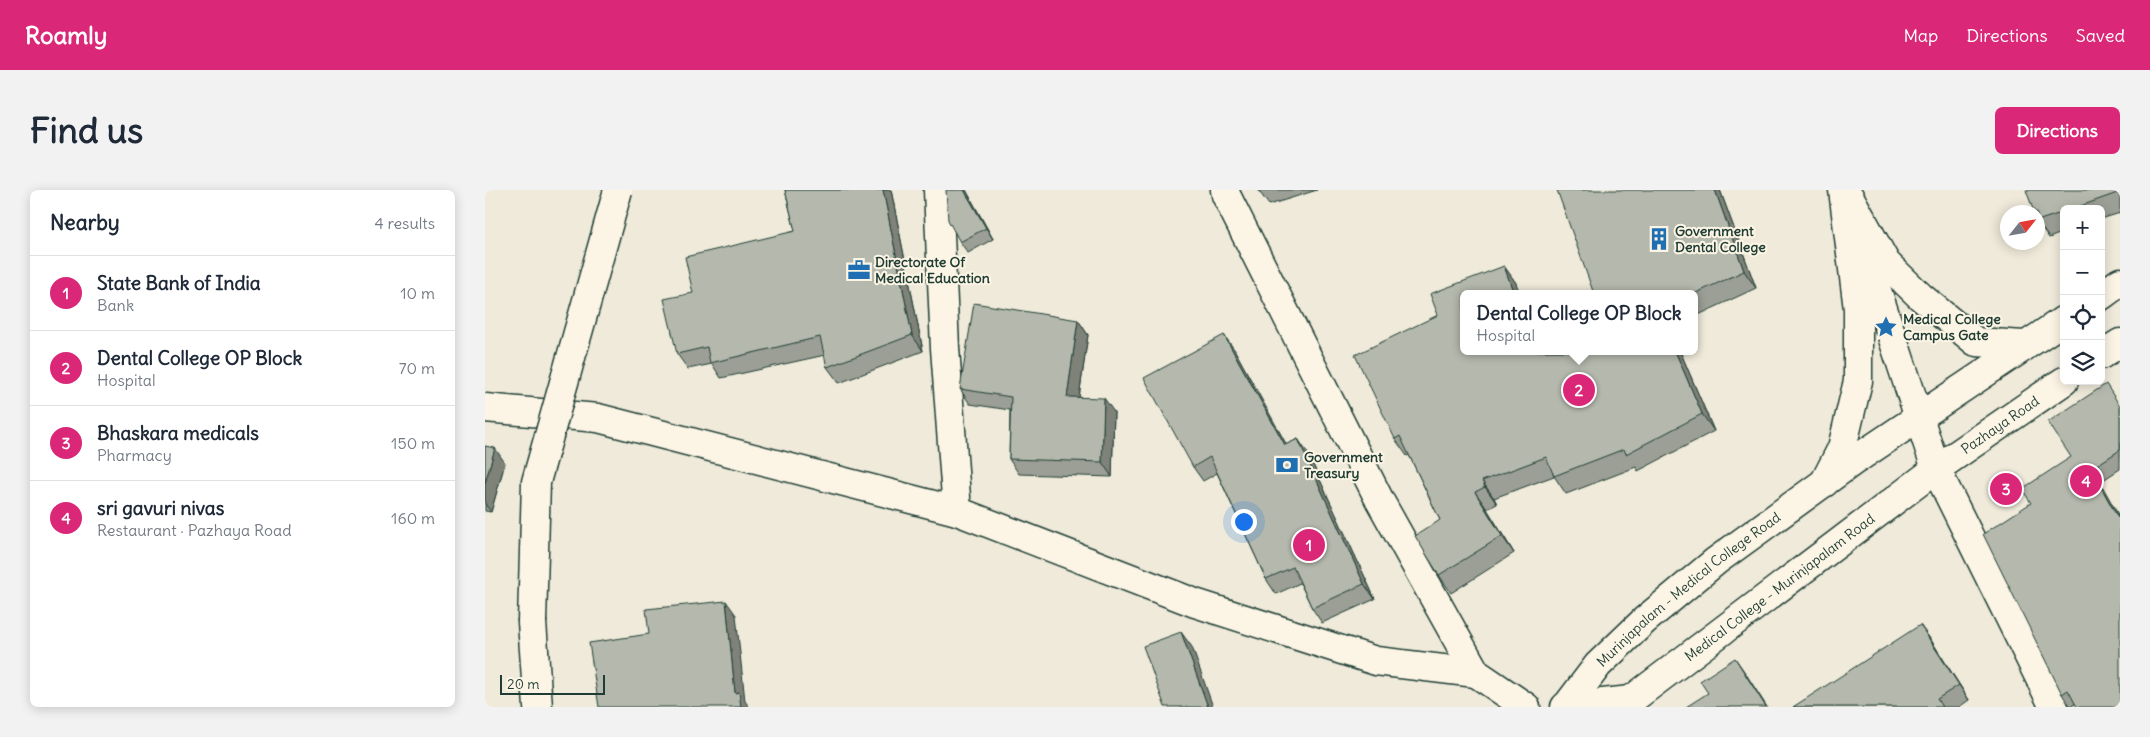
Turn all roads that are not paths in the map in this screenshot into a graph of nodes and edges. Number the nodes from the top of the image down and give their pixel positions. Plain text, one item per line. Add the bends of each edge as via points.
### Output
1 (618, 190) edge
2 (937, 190) edge
3 (1225, 190) edge
4 (1844, 190) edge
5 (2120, 282) edge
6 (2102, 295) edge
7 (2060, 322) edge
8 (2120, 343) edge
9 (2024, 345) junction
10 (2105, 352) edge
11 (2060, 384) edge
12 (485, 408) edge
13 (1918, 417) junction
14 (1935, 469) junction
15 (1824, 484) junction
16 (957, 511) junction
17 (1475, 674) junction
18 (1629, 703) edge
19 (2053, 706) edge
20 (538, 707) edge
21 (1526, 707) edge
22 (1566, 707) edge

1 - 20 street, bridge via 536,482 532,622
2 - 16 street
3 - 17 street via 1380,501
4 - 9 street via 1886,264 1921,297 1976,342
4 - 13 street
4 - 15 street via 1858,309 1858,381 1842,448
5 - 6 street
7 - 9 street, Murinjapalam - Medical College Road
8 - 10 street
9 - 13 street, Murinjapalam - Medical College Road
11 - 14 street, Pazhaya Road
12 - 16 street via 598,418
13 - 14 street
13 - 15 street, Murinjapalam - Medical College Road
14 - 18 street, Medical College - Murinjapalam Road
14 - 19 street
15 - 22 street, Murinjapalam - Medical College Road via 1716,560 1645,620 1598,665
16 - 17 street via 1195,603 1376,661
17 - 21 street
18 - 22 street

